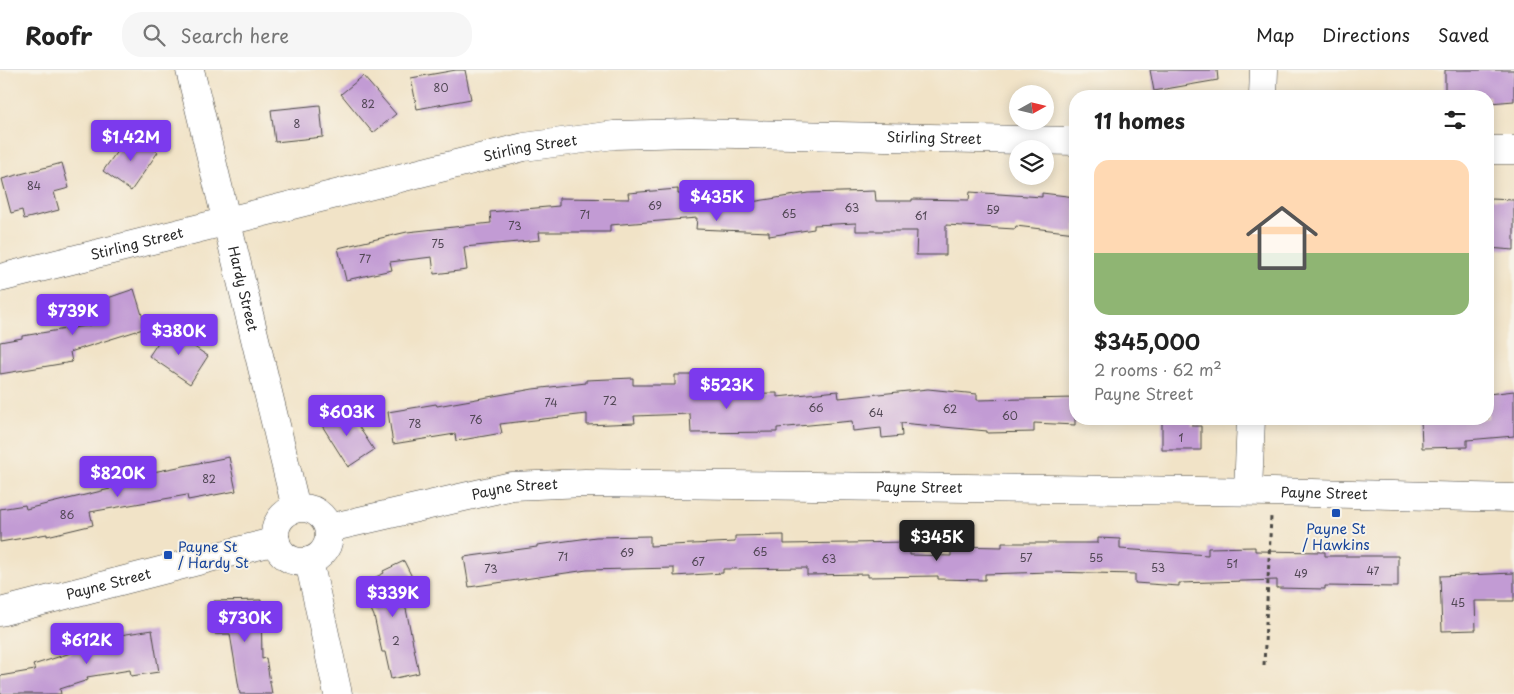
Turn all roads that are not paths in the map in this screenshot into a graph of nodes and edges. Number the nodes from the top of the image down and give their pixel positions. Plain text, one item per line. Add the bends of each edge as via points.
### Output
1 (190, 70) edge
2 (1264, 70) edge
3 (1263, 90) edge
4 (1069, 141) edge
5 (1494, 150) edge
6 (1514, 150) edge
7 (228, 221) junction
8 (0, 278) edge
9 (1252, 425) edge
10 (1260, 491) junction
11 (1514, 498) edge
12 (296, 508) junction
13 (328, 528) junction
14 (276, 541) junction
15 (309, 561) junction
16 (0, 612) edge
17 (338, 694) edge

1 - 7 street, Hardy Street
2 - 3 street
4 - 7 street, Stirling Street via 691,133 614,135 524,147
5 - 6 street
7 - 8 street, Stirling Street
7 - 12 street, Hardy Street
9 - 10 street
10 - 11 street, Payne Street
10 - 13 street, Payne Street via 585,483 512,486
12 - 13 street via 320,514
12 - 14 street via 277,524
13 - 15 street via 329,537 323,552
14 - 15 street via 292,560
14 - 16 street, Payne Street
15 - 17 street

